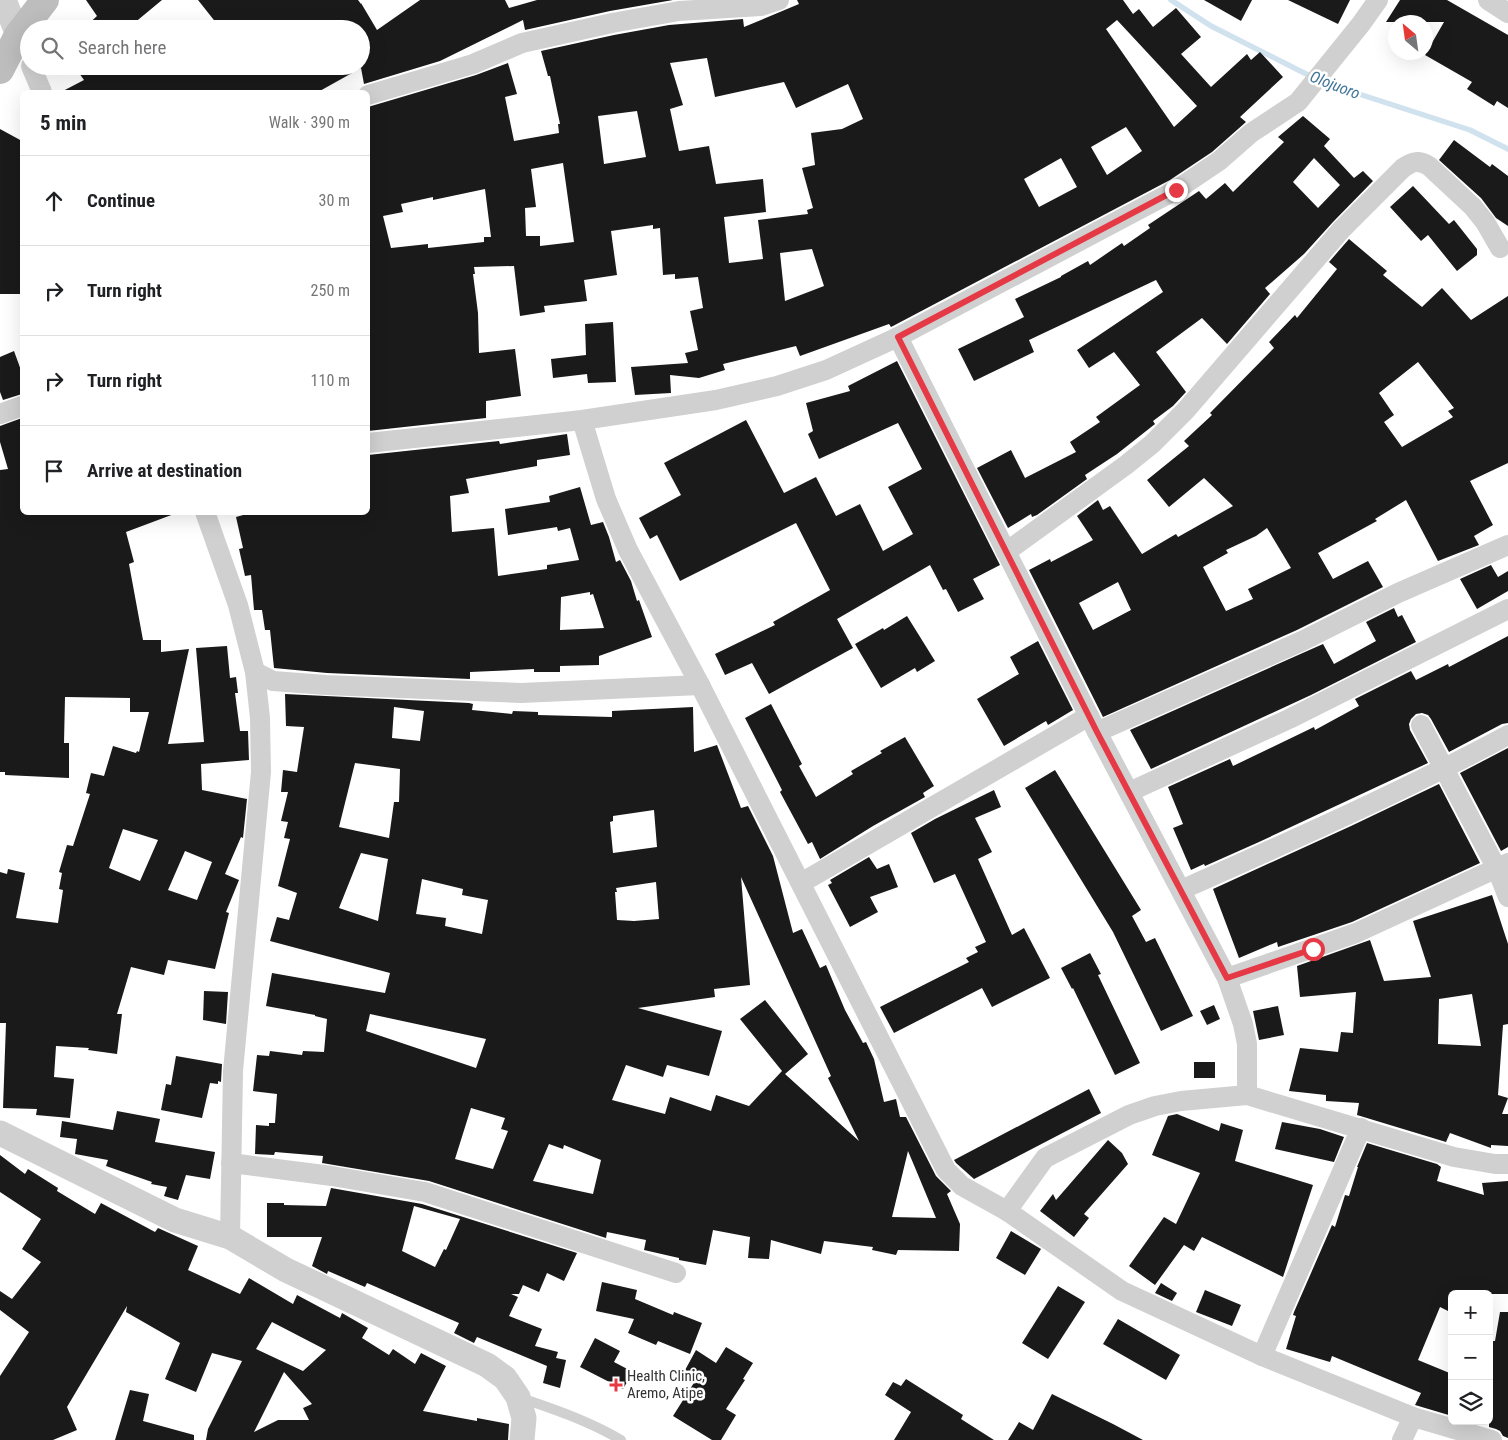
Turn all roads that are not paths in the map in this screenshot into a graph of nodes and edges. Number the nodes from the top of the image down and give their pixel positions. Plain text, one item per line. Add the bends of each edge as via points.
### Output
1 (4, 0) edge
2 (45, 0) edge
3 (1378, 0) edge
4 (1488, 0) edge
5 (765, 2) edge
6 (1508, 13) edge
7 (30, 20) edge
8 (20, 33) edge
9 (18, 36) junction
10 (20, 41) edge
11 (0, 70) edge
12 (35, 75) edge
13 (41, 90) edge
14 (370, 94) edge
15 (1500, 248) dead end
16 (898, 337) junction
17 (20, 407) edge
18 (0, 414) edge
19 (582, 420) junction
20 (370, 443) edge
21 (206, 515) edge
22 (1508, 545) edge
23 (1006, 552) junction
24 (1508, 609) edge
25 (255, 672) junction
26 (700, 685) junction
27 (1093, 724) junction
28 (1421, 724) dead end
29 (1508, 735) edge
30 (1445, 769) junction
31 (1129, 792) junction
32 (1502, 866) edge
33 (801, 883) junction
34 (1181, 890) junction
35 (1508, 897) edge
36 (1227, 978) junction
37 (1248, 1094) junction
38 (1361, 1128) junction
39 (0, 1133) edge
40 (231, 1163) junction
41 (1508, 1164) edge
42 (1007, 1211) junction
43 (230, 1238) junction
44 (676, 1273) dead end
45 (1262, 1356) junction
46 (518, 1397) junction
47 (1413, 1417) junction
48 (522, 1440) edge
49 (621, 1440) edge
50 (1402, 1440) edge
51 (1492, 1440) edge

1 - 9 street
2 - 7 main road
3 - 16 street via 1298,102 1251,133 1219,161 1176,190
4 - 6 street
5 - 14 street via 679,11 522,43 473,64
8 - 9 main road
9 - 10 street
9 - 11 main road
12 - 13 street
15 - 23 street via 1472,207 1429,166 1412,162 1341,230 1186,410 1152,444
16 - 19 street via 826,370 777,386 716,400
16 - 23 street
17 - 18 street
19 - 20 street
19 - 26 street via 606,499 628,550
21 - 25 street via 238,605
22 - 27 street via 1398,593 1302,641
23 - 27 street
24 - 31 street via 1289,719
25 - 26 street via 273,681 521,693
25 - 40 street via 261,772 233,1071
26 - 33 street
27 - 31 street
27 - 33 street
28 - 30 street
29 - 30 street
30 - 32 street
30 - 34 street
31 - 34 street
32 - 35 street
32 - 36 street via 1356,933
33 - 42 street via 946,1170 962,1186
34 - 36 street
36 - 37 street via 1247,1044
37 - 38 street
37 - 42 street via 1155,1106 1129,1116 1046,1158
38 - 41 street via 1454,1157
38 - 45 street
39 - 43 street via 175,1220
40 - 43 street
40 - 44 street via 425,1192
42 - 45 street via 1122,1291
43 - 46 street via 286,1270 487,1365 505,1378
45 - 47 street
46 - 48 street via 524,1418
46 - 49 lane via 570,1414
47 - 50 street
47 - 51 street

